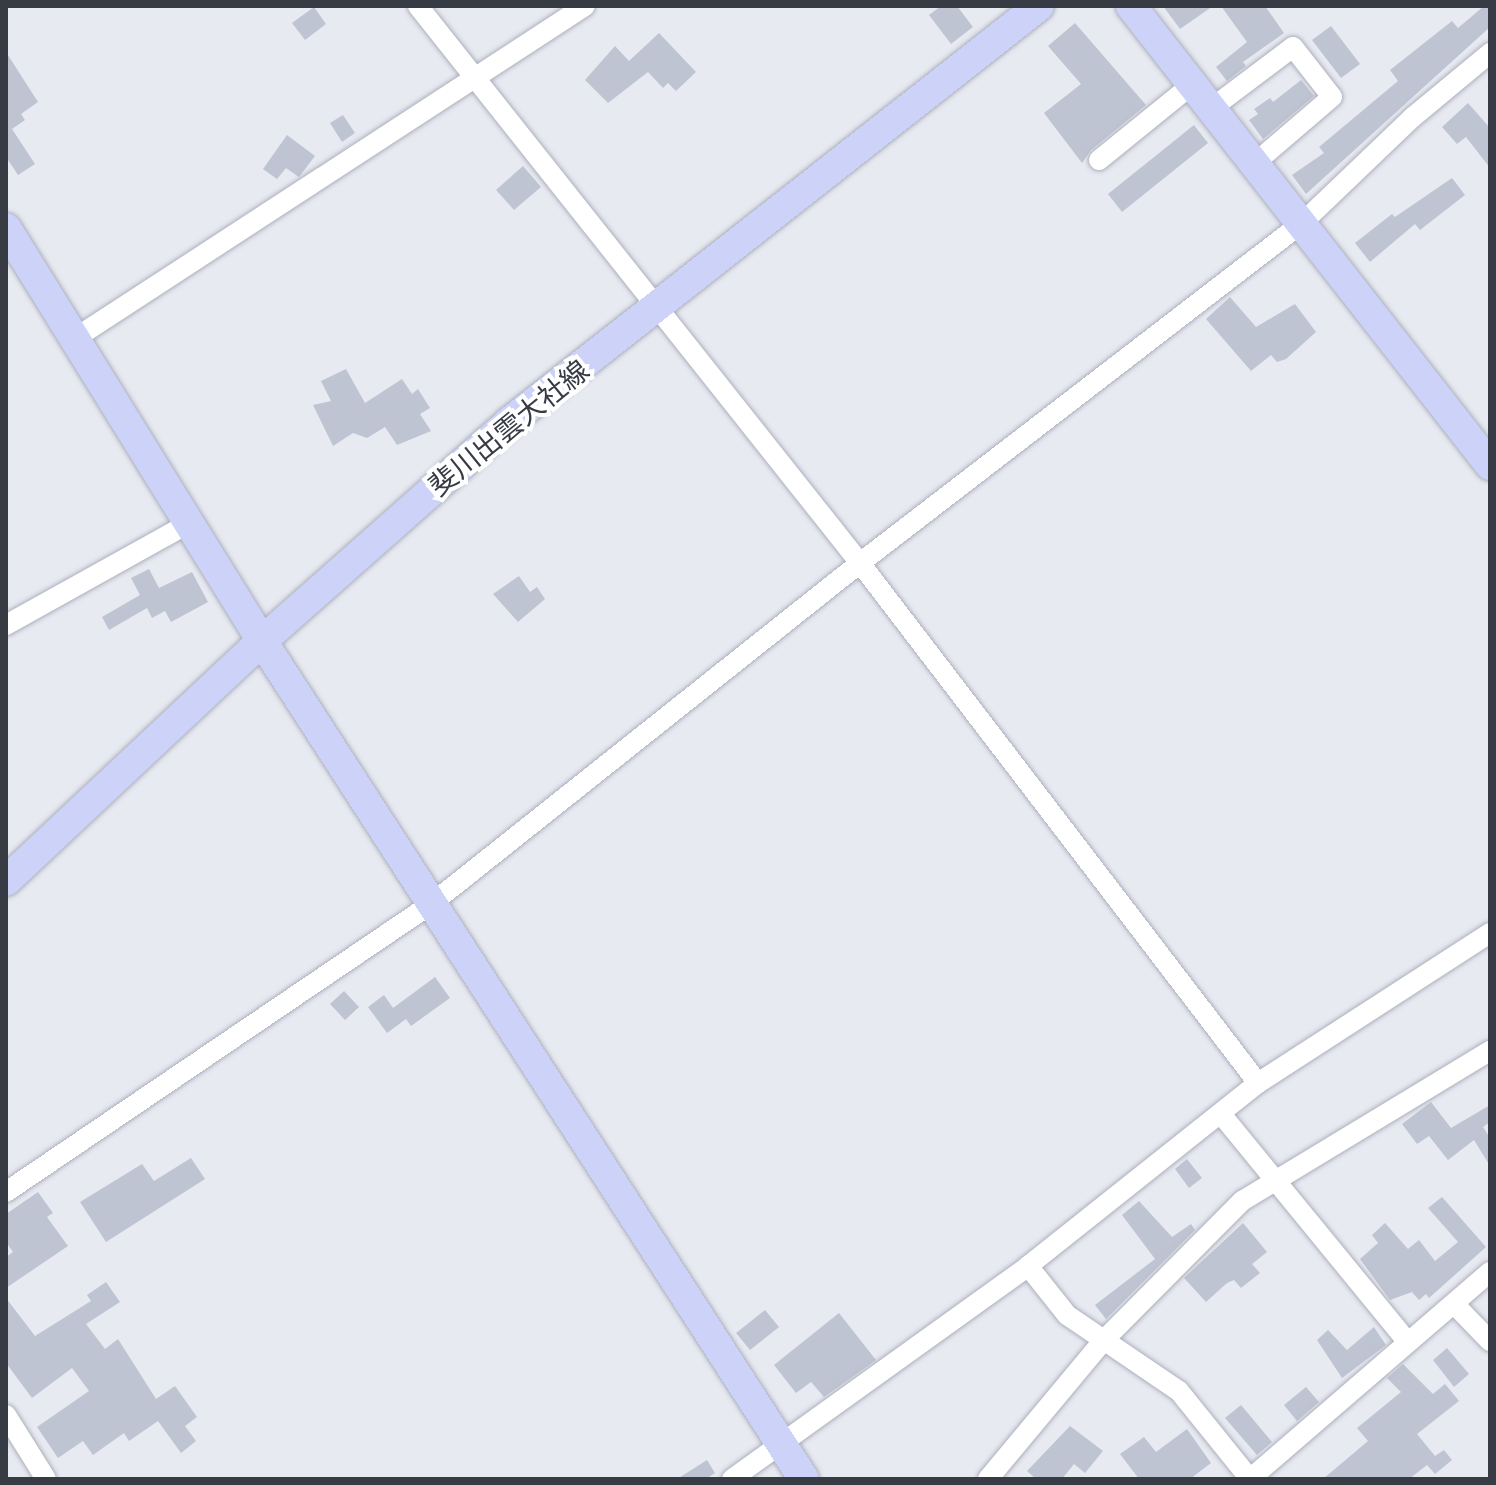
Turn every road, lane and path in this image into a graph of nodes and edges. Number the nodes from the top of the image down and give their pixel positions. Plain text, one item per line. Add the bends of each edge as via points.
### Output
1 (418, 6) edge
2 (585, 6) edge
3 (1039, 6) edge
4 (1131, 6) edge
5 (1490, 53) edge
6 (477, 80) junction
7 (1193, 84) junction
8 (1212, 108) junction
9 (1099, 160) dead end
10 (1255, 163) junction
11 (1302, 223) junction
12 (11, 245) edge
13 (656, 308) junction
14 (77, 337) junction
15 (1490, 465) edge
16 (189, 523) junction
17 (860, 563) junction
18 (6, 625) edge
19 (262, 641) junction
20 (6, 881) edge
21 (431, 904) junction
22 (1490, 933) edge
23 (1490, 1051) edge
24 (1258, 1083) junction
25 (1221, 1114) junction
26 (1278, 1180) junction
27 (6, 1192) edge
28 (1028, 1266) junction
29 (1490, 1272) edge
30 (1454, 1304) junction
31 (1406, 1340) junction
32 (1490, 1341) edge
33 (1102, 1342) junction
34 (6, 1415) edge
35 (782, 1447) junction
36 (46, 1479) edge
37 (732, 1479) edge
38 (804, 1479) edge
39 (988, 1479) edge
40 (1250, 1479) edge

1 - 6 street
2 - 6 street
3 - 13 street, 斐川出雲大社線
4 - 7 street
5 - 11 street via 1413,117
6 - 13 street
6 - 14 street
7 - 8 street
7 - 9 street
8 - 10 street
8 - 10 street via 1293,47 1332,97
10 - 11 street
11 - 15 street
11 - 17 street
12 - 14 street
13 - 17 street
13 - 19 street, 斐川出雲大社線 via 508,423
14 - 16 street
16 - 18 street
16 - 19 street
17 - 21 street
17 - 24 street
19 - 20 street, 斐川出雲大社線
19 - 21 street
21 - 27 street
21 - 35 street
22 - 24 street
23 - 26 street
24 - 25 street
25 - 26 street
25 - 28 street
26 - 31 street
26 - 33 street via 1242,1201
28 - 33 street via 1067,1315
28 - 35 street
29 - 30 street
30 - 31 street
30 - 32 street
31 - 40 street
33 - 39 street
33 - 40 street via 1179,1391
34 - 36 street
35 - 37 street
35 - 38 street

